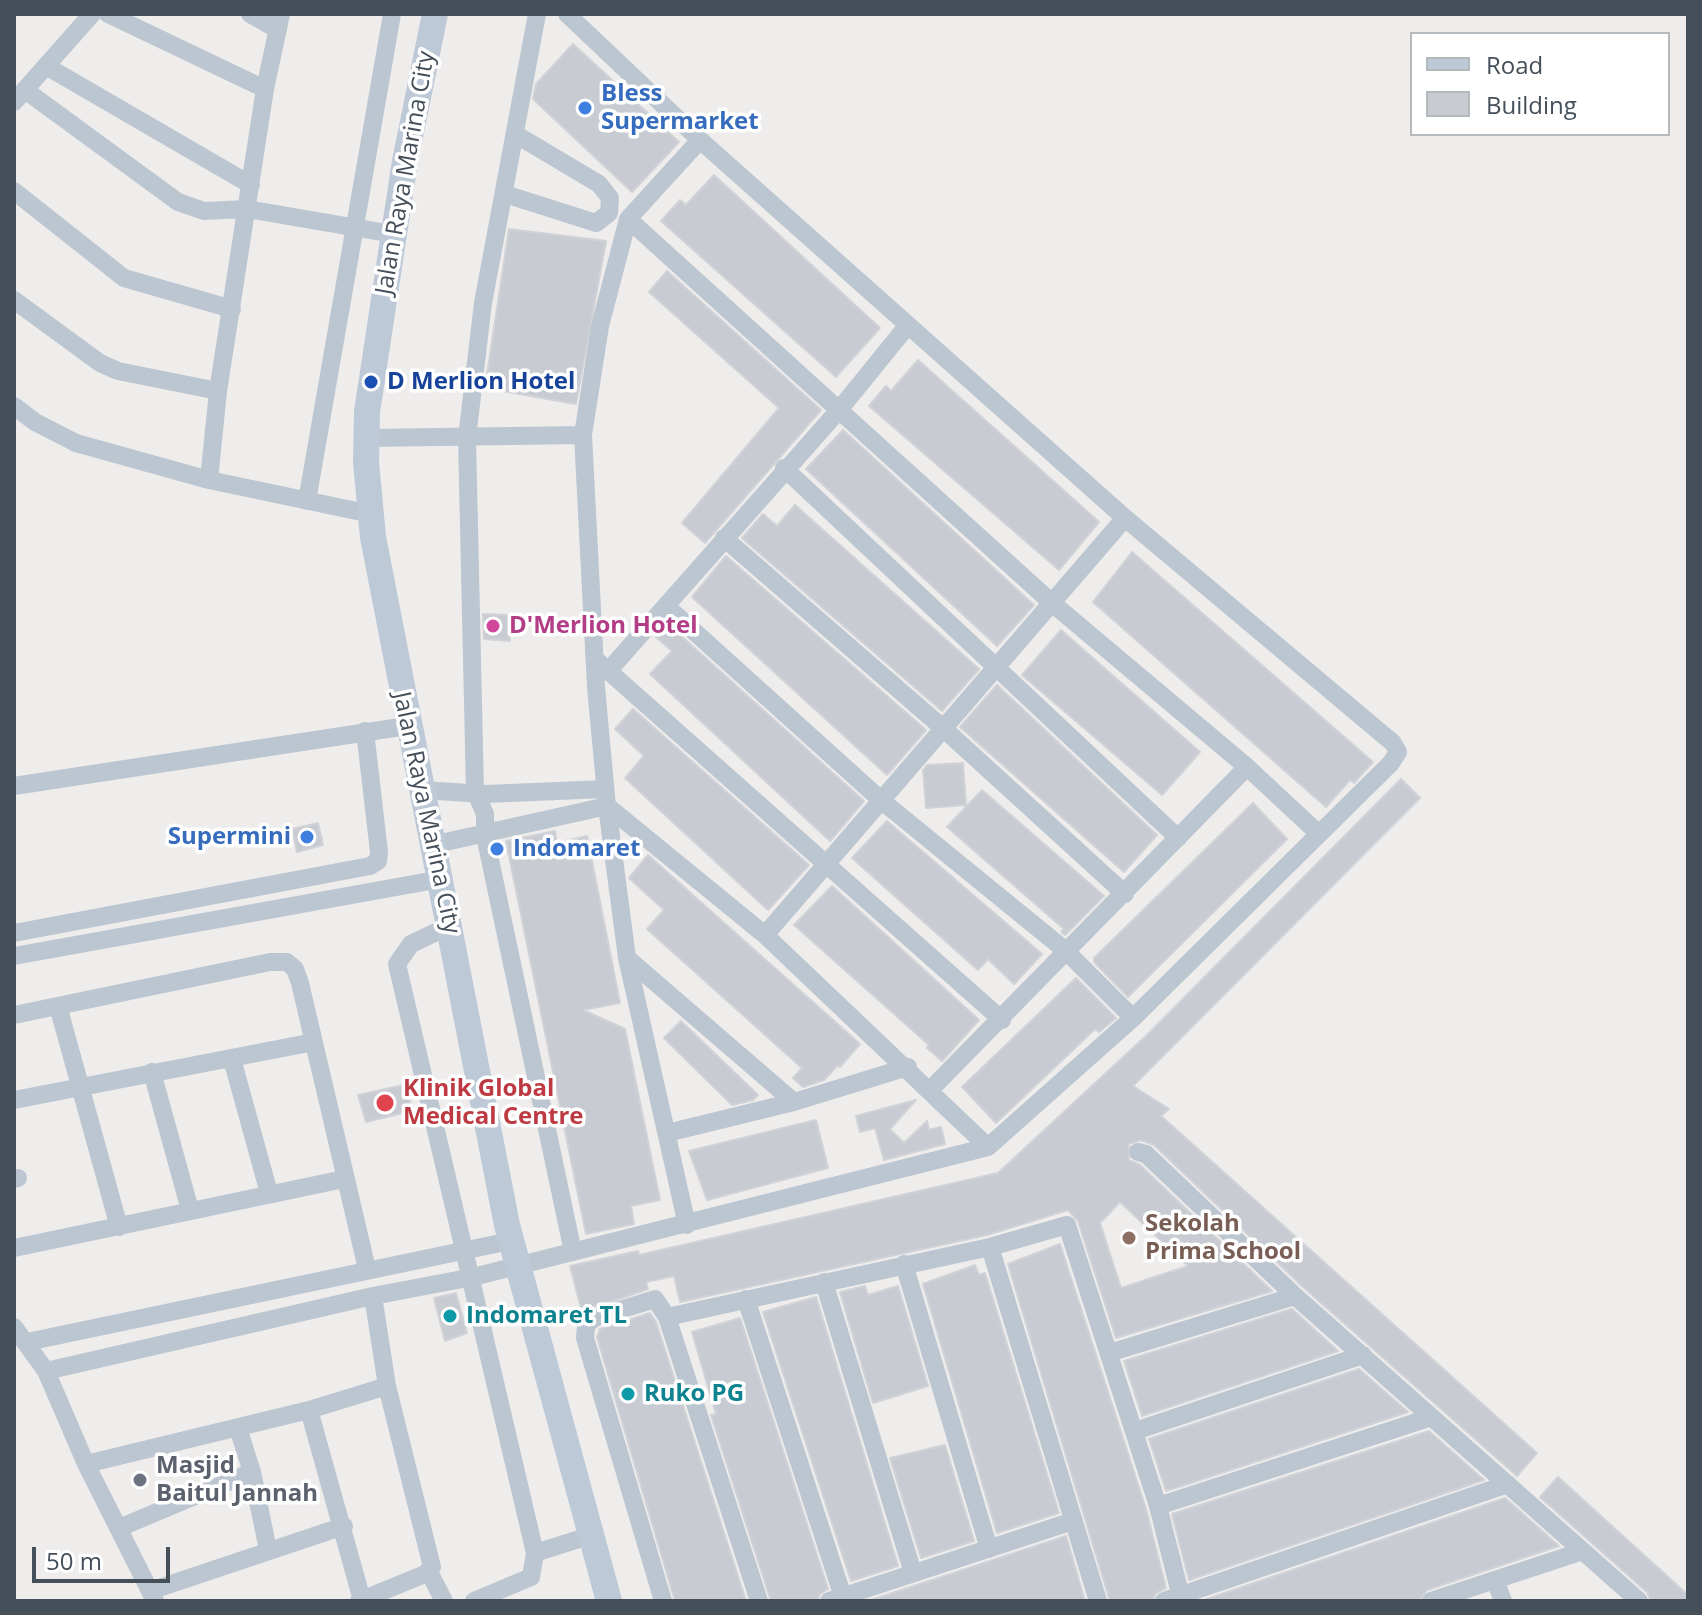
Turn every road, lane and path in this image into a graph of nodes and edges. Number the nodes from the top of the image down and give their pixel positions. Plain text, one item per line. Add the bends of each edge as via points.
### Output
1 (92, 14) edge
2 (108, 14) edge
3 (250, 14) edge
4 (392, 14) edge
5 (435, 14) edge
6 (537, 14) edge
7 (567, 14) edge
8 (280, 22) edge
9 (46, 66) junction
10 (265, 89) junction
11 (19, 96) edge
12 (515, 134) junction
13 (700, 140) junction
14 (251, 185) junction
15 (14, 191) edge
16 (505, 194) junction
17 (247, 209) junction
18 (628, 219) junction
19 (353, 227) junction
20 (393, 234) junction
21 (14, 300) edge
22 (232, 309) junction
23 (908, 325) junction
24 (218, 391) junction
25 (14, 406) edge
26 (839, 410) junction
27 (583, 435) junction
28 (367, 438) junction
29 (467, 438) junction
30 (784, 468) junction
31 (209, 480) junction
32 (307, 501) junction
33 (371, 514) junction
34 (1125, 518) junction
35 (724, 538) junction
36 (1052, 603) junction
37 (666, 606) junction
38 (603, 664) junction
39 (996, 668) junction
40 (407, 726) junction
41 (944, 729) junction
42 (365, 731) junction
43 (1247, 767) junction
44 (14, 786) edge
45 (420, 790) junction
46 (475, 791) junction
47 (606, 797) junction
48 (882, 801) junction
49 (1319, 834) junction
50 (485, 836) junction
51 (1178, 838) junction
52 (432, 845) junction
53 (828, 863) junction
54 (441, 879) junction
55 (1125, 894) junction
56 (451, 925) junction
57 (14, 933) edge
58 (765, 935) junction
59 (1066, 951) junction
60 (14, 956) edge
61 (627, 958) junction
62 (58, 1006) junction
63 (14, 1015) edge
64 (1133, 1018) junction
65 (1002, 1020) junction
66 (314, 1042) junction
67 (232, 1059) junction
68 (908, 1067) junction
69 (152, 1072) junction
70 (80, 1088) junction
71 (930, 1090) junction
72 (14, 1100) edge
73 (794, 1102) junction
74 (667, 1133) junction
75 (994, 1141) junction
76 (1138, 1152) dead end
77 (344, 1179) junction
78 (269, 1193) junction
79 (190, 1210) junction
80 (687, 1225) junction
81 (119, 1227) junction
82 (990, 1247) junction
83 (14, 1248) edge
84 (465, 1251) junction
85 (573, 1252) junction
86 (513, 1253) junction
87 (904, 1264) junction
88 (367, 1269) junction
89 (473, 1277) junction
90 (824, 1282) junction
91 (373, 1296) junction
92 (1295, 1296) junction
93 (746, 1299) junction
94 (667, 1317) junction
95 (14, 1327) edge
96 (27, 1342) junction
97 (1109, 1353) junction
98 (1363, 1355) junction
99 (46, 1371) junction
100 (387, 1386) junction
101 (309, 1410) junction
102 (1432, 1417) junction
103 (238, 1428) junction
104 (1135, 1431) junction
105 (86, 1464) junction
106 (252, 1472) junction
107 (1508, 1484) junction
108 (1158, 1506) junction
109 (1073, 1521) junction
110 (344, 1526) junction
111 (119, 1528) junction
112 (592, 1535) junction
113 (989, 1549) junction
114 (268, 1550) junction
115 (1583, 1551) junction
116 (535, 1553) junction
117 (429, 1572) junction
118 (913, 1573) junction
119 (1495, 1580) junction
120 (152, 1596) edge
121 (836, 1599) edge
122 (361, 1600) edge
123 (1176, 1600) edge
124 (444, 1601) edge
125 (474, 1601) edge
126 (609, 1601) edge
127 (663, 1601) edge
128 (759, 1601) edge
129 (1098, 1601) edge
130 (1431, 1601) edge
131 (1503, 1601) edge
132 (1639, 1601) edge

1 - 9 street
2 - 10 street
3 - 8 street
4 - 19 street
5 - 20 main road, Jalan Raya Marina City
6 - 12 street
7 - 13 street
8 - 10 street
9 - 11 street
9 - 14 street
10 - 14 street
11 - 17 street via 178,202 204,211
12 - 16 street
12 - 16 street via 599,184 610,198 609,213 596,223
13 - 18 street
13 - 23 street
14 - 17 street
15 - 22 street via 124,278
16 - 29 street via 483,303
17 - 19 street
17 - 22 street
18 - 26 street
18 - 27 street via 600,326
19 - 20 street
19 - 32 street
20 - 28 main road, Jalan Raya Marina City
21 - 24 street via 100,363
22 - 24 street
23 - 26 street
23 - 34 street
24 - 31 street
25 - 31 street via 76,443
26 - 30 street
26 - 36 street
27 - 29 street
27 - 38 street
28 - 29 street
28 - 33 main road, Jalan Raya Marina City
29 - 46 street
30 - 35 street
30 - 39 street
31 - 32 street
32 - 33 street
33 - 40 main road, Jalan Raya Marina City
34 - 36 street
34 - 49 street via 1397,748 1391,763
35 - 37 street
35 - 41 street
36 - 39 street
36 - 43 street
37 - 38 street
37 - 48 street
38 - 47 street
38 - 53 street
39 - 41 street
39 - 51 street
40 - 42 street
40 - 45 main road, Jalan Raya Marina City
41 - 48 street
41 - 55 street
42 - 44 street
42 - 57 street via 379,852 378,861 370,866
43 - 49 street
43 - 51 street
45 - 46 street
45 - 52 main road, Jalan Raya Marina City
46 - 47 street
46 - 50 street via 485,814
47 - 50 street
47 - 58 street
47 - 61 street
48 - 53 street
48 - 59 street
49 - 64 street
50 - 52 street
50 - 85 street
51 - 55 street
52 - 54 main road, Jalan Raya Marina City
53 - 58 street
53 - 65 street
54 - 56 main road, Jalan Raya Marina City
54 - 60 street
55 - 59 street
56 - 84 street via 411,944 397,964
56 - 86 main road, Jalan Raya Marina City
58 - 68 street
59 - 64 street
59 - 65 street
61 - 73 street
61 - 74 street
62 - 63 street
62 - 66 street via 279,961 295,969
62 - 70 street
64 - 75 street
65 - 71 street
66 - 67 street
66 - 77 street
67 - 69 street
67 - 78 street
68 - 71 street
68 - 73 street
69 - 70 street
69 - 79 street
70 - 72 street
70 - 81 street
71 - 75 street
73 - 74 street
74 - 80 street
75 - 80 street
76 - 92 street
77 - 78 street
77 - 88 street
78 - 79 street
79 - 81 street
80 - 85 street
81 - 83 street
82 - 87 street
82 - 97 street via 1067,1225
82 - 109 street
84 - 86 street
84 - 88 street
84 - 89 street
85 - 86 street
86 - 89 street
86 - 112 main road, Jalan Raya Marina City
87 - 90 street
87 - 113 street
88 - 96 street
89 - 91 street
89 - 116 street
90 - 93 street
90 - 118 street
91 - 99 street
91 - 100 street
92 - 97 street
92 - 98 street
93 - 94 street
93 - 121 street
94 - 127 street via 655,1299 594,1318 586,1325 585,1338
94 - 128 street
95 - 96 street
96 - 99 street
97 - 104 street
98 - 102 street
98 - 104 street
99 - 105 street
100 - 101 street
100 - 117 street via 432,1567
101 - 103 street
101 - 110 street
102 - 107 street
102 - 108 street
103 - 105 street
103 - 106 street
104 - 108 street
105 - 111 street
106 - 111 street
106 - 114 street
107 - 115 street
107 - 123 street
108 - 123 street
109 - 113 street
109 - 129 street
110 - 114 street
110 - 122 street
111 - 120 street
112 - 116 street
112 - 126 main road, Jalan Raya Marina City
113 - 118 street
114 - 120 street
115 - 119 street
115 - 132 street
116 - 125 street via 531,1577
117 - 122 street
117 - 124 street
118 - 121 street
119 - 130 street
119 - 131 street

